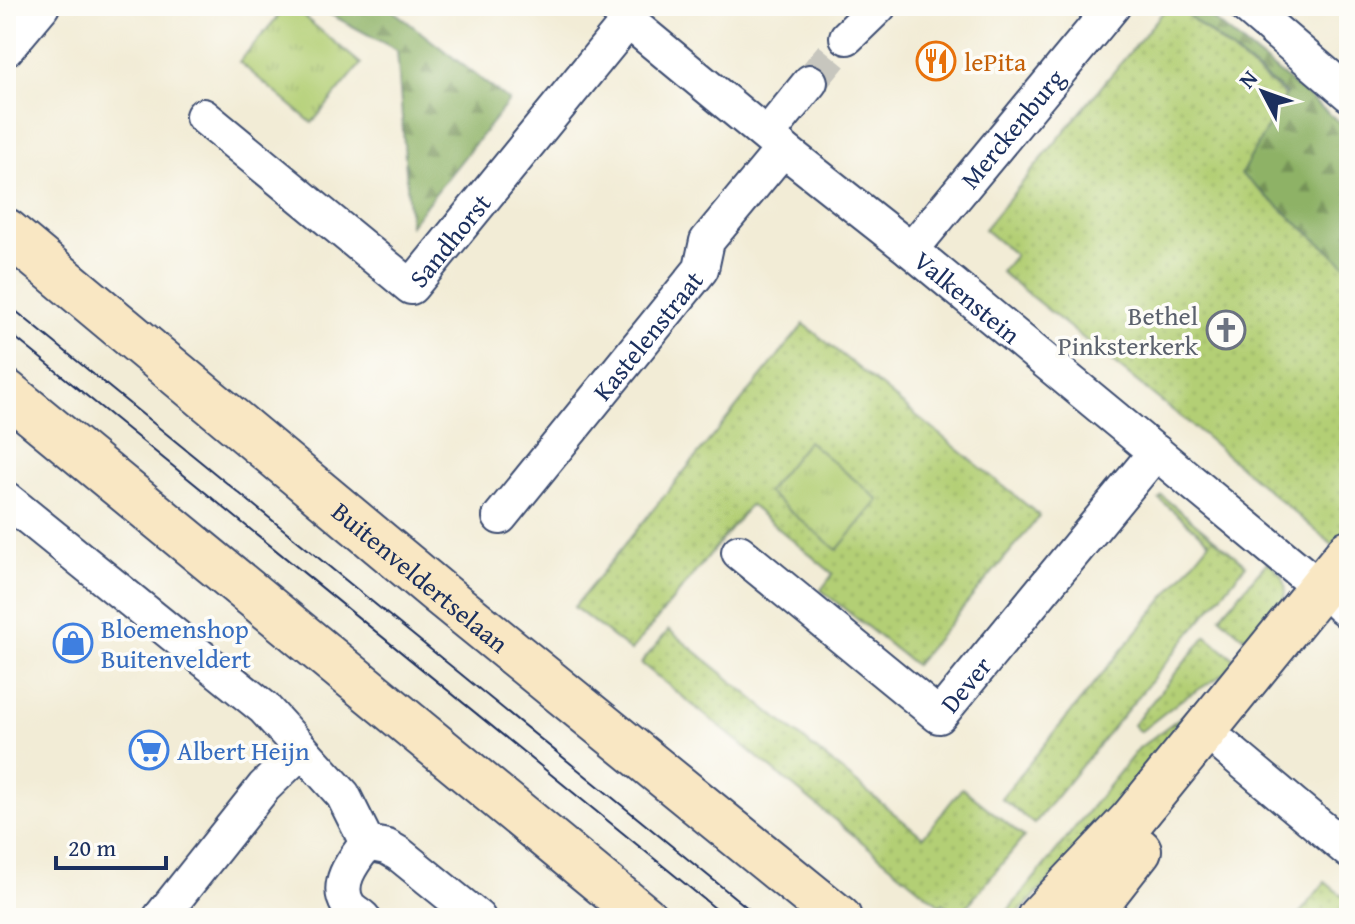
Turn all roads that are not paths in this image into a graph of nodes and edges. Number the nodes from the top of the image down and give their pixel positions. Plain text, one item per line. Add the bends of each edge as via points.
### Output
1 (42, 6) edge
2 (879, 6) edge
3 (1113, 6) edge
4 (1246, 6) edge
5 (621, 14) edge
6 (847, 37) tunnel mouth
7 (6, 49) edge
8 (810, 82) tunnel mouth
9 (1349, 94) edge
10 (203, 116) dead end
11 (775, 142) junction
12 (6, 231) edge
13 (911, 250) junction
14 (6, 392) edge
15 (1156, 452) junction
16 (6, 499) edge
17 (500, 517) dead end
18 (739, 552) dead end
19 (1349, 552) edge
20 (1340, 600) edge
21 (1215, 738) junction
22 (302, 750) junction
23 (367, 843) junction
24 (1349, 851) edge
25 (160, 918) edge
26 (363, 918) edge
27 (478, 918) edge
28 (645, 918) edge
29 (839, 918) edge
30 (1039, 918) edge
31 (1086, 918) edge

1 - 7 street
2 - 6 street
3 - 13 street, Merckenburg
4 - 9 street
5 - 10 street, Sandhorst via 411,287
5 - 11 street, Valkenstein
8 - 11 street, Kastelenstraat
11 - 13 street, Valkenstein
11 - 17 street, Kastelenstraat via 707,241 701,269
12 - 29 main road, Buitenveldertselaan
13 - 15 street, Valkenstein
14 - 28 main road
15 - 18 street, Dever via 939,716
15 - 20 street, Valkenstein
16 - 22 street via 264,708
19 - 20 main road
20 - 21 main road via 1281,681
21 - 24 street
21 - 30 main road
21 - 31 main road
22 - 23 street via 343,795
22 - 25 street via 264,787
23 - 26 street via 346,873 343,890 348,905
23 - 27 street via 399,854

